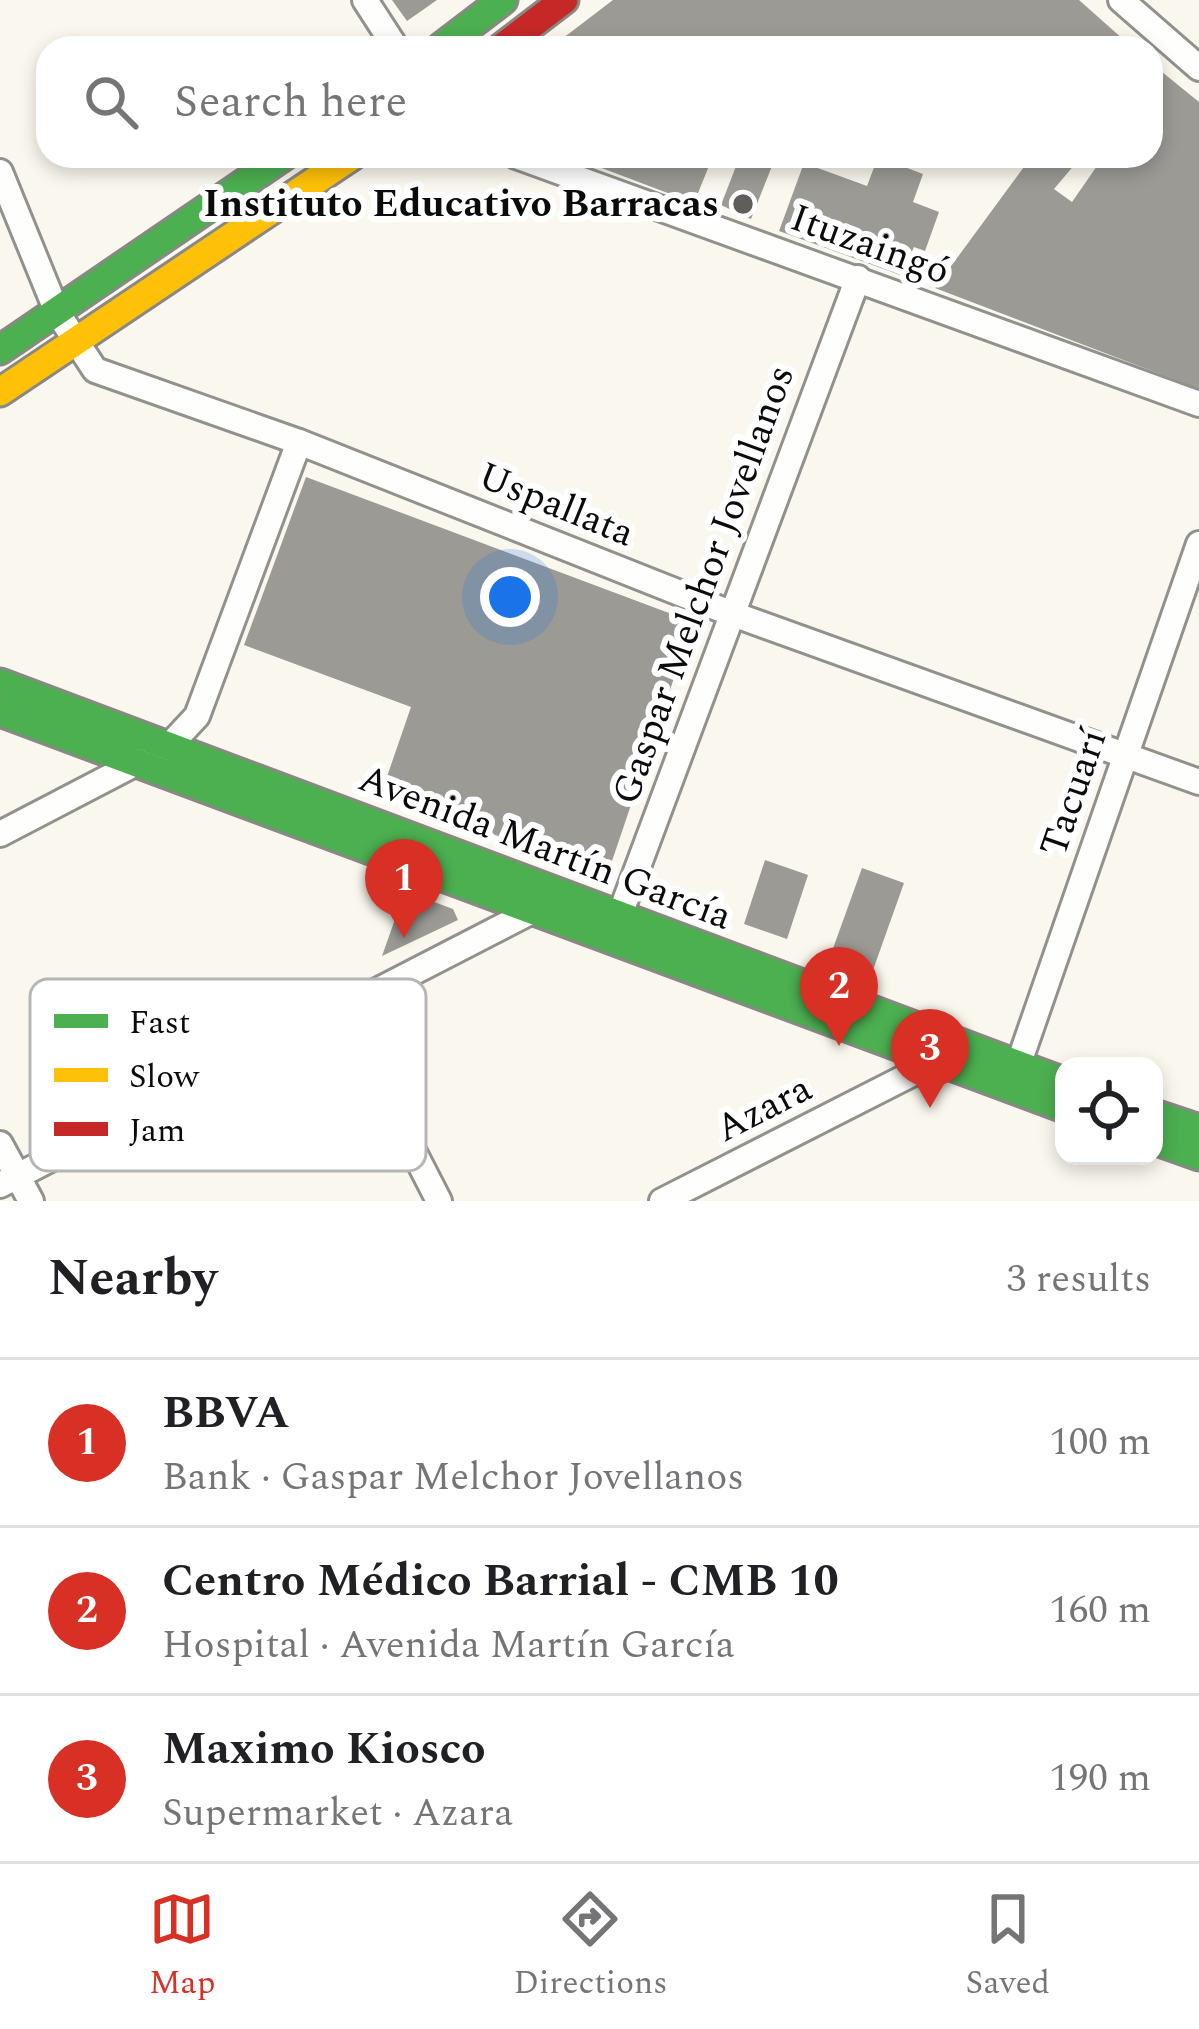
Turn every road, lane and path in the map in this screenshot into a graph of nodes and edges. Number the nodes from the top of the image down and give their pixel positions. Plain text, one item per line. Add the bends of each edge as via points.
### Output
1 (365, 0) edge
2 (503, 0) edge
3 (564, 0) edge
4 (1121, 0) edge
5 (388, 36) edge
6 (456, 36) edge
7 (517, 36) edge
8 (1162, 36) edge
9 (1163, 37) edge
10 (1199, 68) edge
11 (267, 168) edge
12 (334, 168) edge
13 (549, 168) edge
14 (0, 172) edge
15 (858, 278) junction
16 (57, 312) junction
17 (74, 344) junction
18 (0, 350) edge
19 (0, 392) edge
20 (1199, 404) edge
21 (298, 442) junction
22 (1199, 544) edge
23 (730, 613) junction
24 (0, 682) edge
25 (0, 712) edge
26 (169, 746) junction
27 (1125, 755) junction
28 (136, 762) junction
29 (1199, 782) edge
30 (0, 834) edge
31 (558, 895) junction
32 (534, 912) junction
33 (614, 929) junction
34 (405, 979) edge
35 (964, 1048) junction
36 (936, 1061) junction
37 (1014, 1077) junction
38 (1055, 1081) edge
39 (1055, 1102) edge
40 (1163, 1117) edge
41 (1199, 1129) edge
42 (1163, 1143) edge
43 (0, 1144) edge
44 (1199, 1156) edge
45 (424, 1171) edge
46 (9, 1180) edge
47 (32, 1201) edge
48 (440, 1201) edge
49 (662, 1201) edge

1 - 5 street
2 - 6 main road
3 - 7 main road
4 - 8 street
9 - 10 street
11 - 16 main road
12 - 17 main road
13 - 15 street, Ituzaingó
14 - 16 street, Uspallata
15 - 20 street, Ituzaingó
15 - 23 street, Gaspar Melchor Jovellanos
16 - 17 street, Uspallata
16 - 18 main road
17 - 19 main road
17 - 21 street, Uspallata via 94,370
21 - 23 street, Uspallata
21 - 26 street via 197,716
22 - 27 street, Tacuarí
23 - 27 street, Uspallata
23 - 33 street, Gaspar Melchor Jovellanos
24 - 26 main road, Avenida Martín García
25 - 28 main road, Avenida Martín García
26 - 28 street
26 - 31 main road, Avenida Martín García
27 - 29 street, Uspallata
27 - 37 street, Tacuarí
28 - 30 street
28 - 32 main road, Avenida Martín García
31 - 32 street
31 - 33 main road, Avenida Martín García
32 - 33 main road, Avenida Martín García
32 - 34 street
33 - 35 main road, Avenida Martín García
33 - 36 main road, Avenida Martín García
35 - 36 street, Azara
35 - 37 main road, Avenida Martín García
36 - 37 main road, Avenida Martín García
36 - 49 street, Azara
37 - 38 main road, Avenida Martín García
37 - 39 main road, Avenida Martín García
40 - 41 main road
42 - 44 main road
43 - 46 street
45 - 48 street
46 - 47 street

